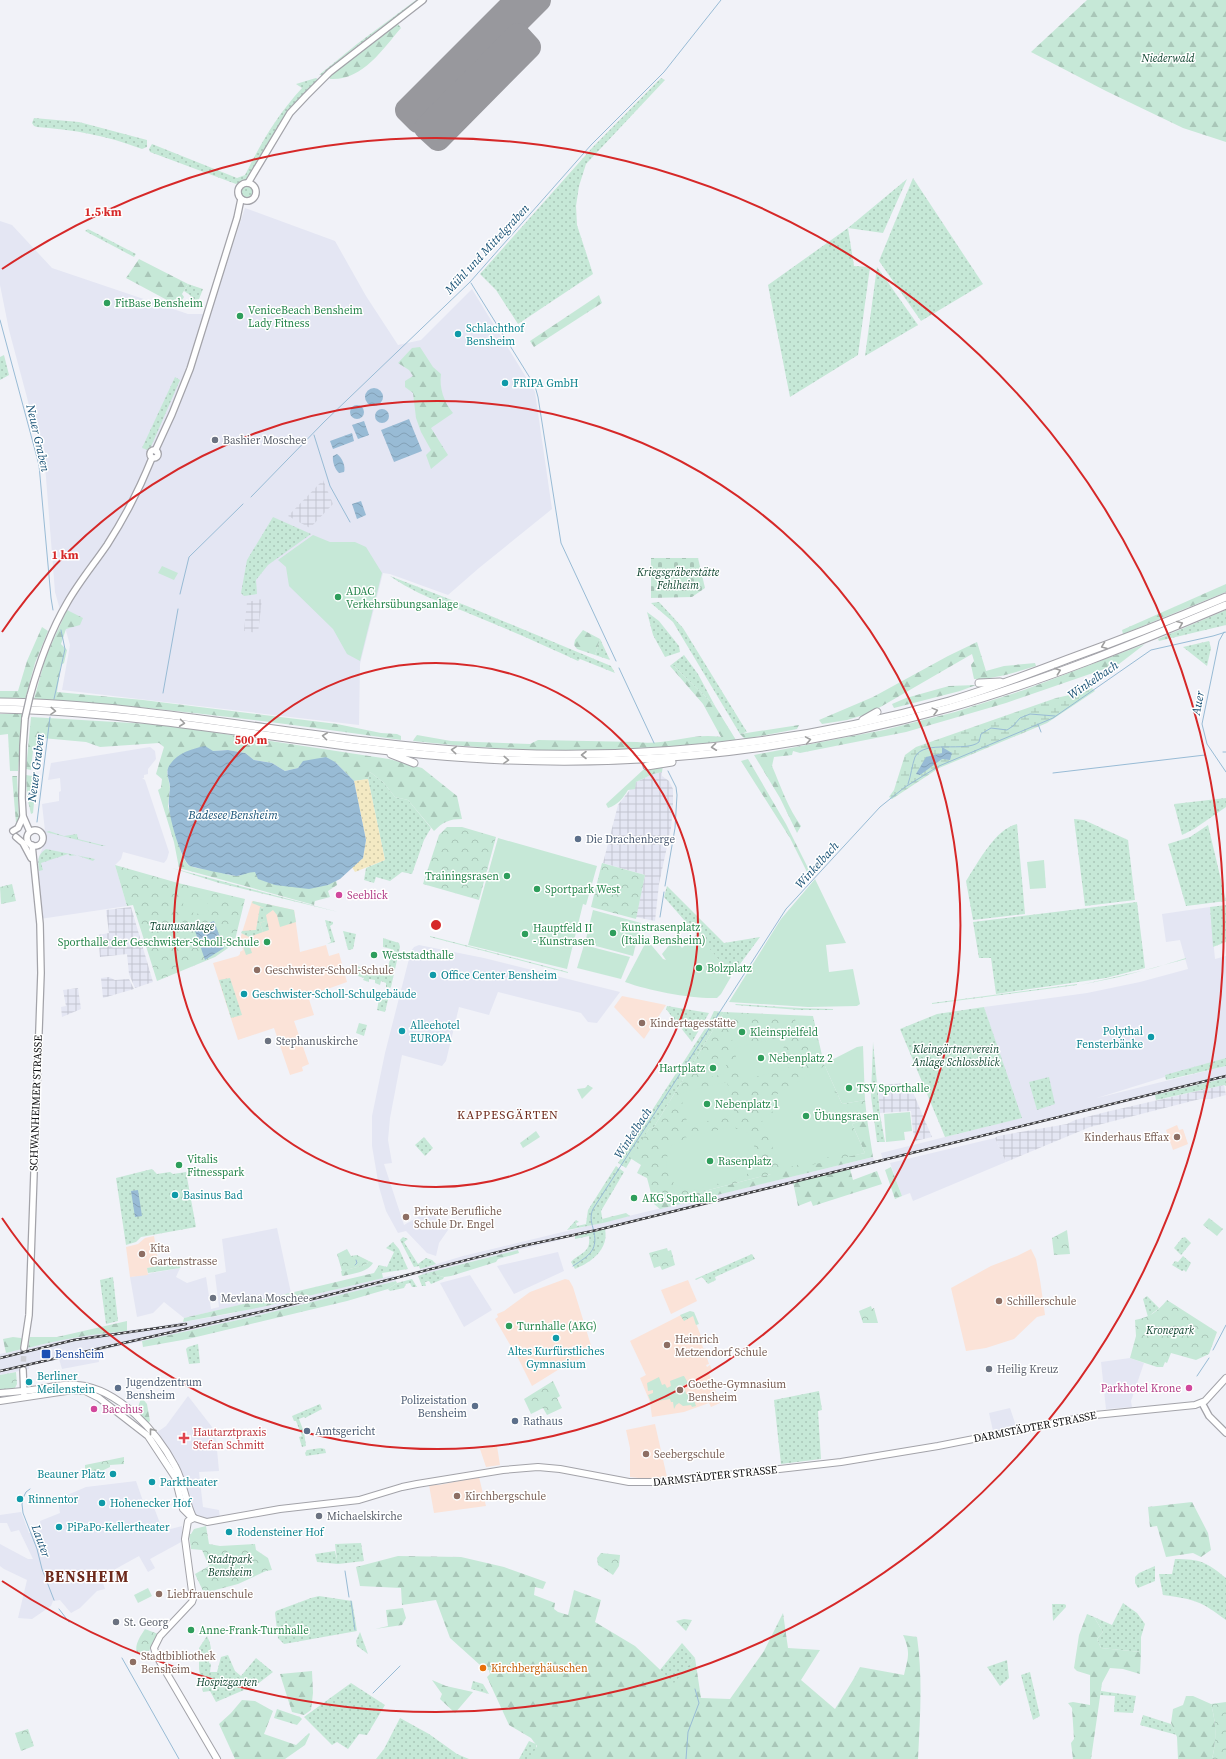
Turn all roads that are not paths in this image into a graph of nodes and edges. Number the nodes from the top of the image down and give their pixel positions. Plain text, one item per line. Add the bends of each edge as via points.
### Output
1 (423, 0) edge
2 (250, 184) junction
3 (244, 200) junction
4 (1226, 597) edge
5 (1226, 605) edge
6 (979, 682) dead end
7 (1009, 682) junction
8 (0, 702) edge
9 (0, 709) edge
10 (877, 712) dead end
11 (854, 724) junction
12 (383, 751) junction
13 (693, 757) junction
14 (414, 762) dead end
15 (647, 766) dead end
16 (23, 794) junction
17 (23, 816) junction
18 (12, 831) dead end
19 (32, 831) junction
20 (16, 837) dead end
21 (35, 845) junction
22 (33, 860) junction
23 (24, 1348) tunnel mouth
24 (23, 1370) tunnel mouth
25 (1226, 1378) edge
26 (77, 1387) junction
27 (0, 1393) edge
28 (24, 1394) junction
29 (0, 1401) edge
30 (1202, 1403) junction
31 (1226, 1433) edge
32 (183, 1509) junction
33 (194, 1518) junction
34 (186, 1529) junction
35 (217, 1759) edge

1 - 2 main road via 314,87 290,113 270,144
2 - 3 main road via 255,190 255,196 251,200
2 - 3 main road via 242,184 239,189 238,194
3 - 16 main road, bridge via 190,369 172,414 155,451 150,453 152,458 136,495 70,598 54,626 39,662 25,718
4 -> 7 highway
13 -> 5 highway via 843,734 951,707 1069,667
6 - 7 highway
7 - 11 highway
11 -> 8 highway via 731,745 664,752 594,755 518,754 427,748 120,709
9 -> 12 highway via 81,712 144,718
10 - 11 highway
12 -> 13 highway via 526,761 596,762
12 - 14 highway
13 - 15 highway
16 - 17 main road
16 - 19 main road
17 - 18 main road via 18,828
17 - 19 main road
19 - 21 main road via 28,839
19 - 21 main road via 40,831 43,836 41,842
20 - 22 main road via 23,842
21 - 22 main road, SCHWANHEIMER STRASSE
22 - 23 main road, SCHWANHEIMER STRASSE via 40,924 41,973 29,1315
24 - 28 main road
25 - 30 main road
26 - 28 main road
26 - 32 main road via 99,1398 148,1436 175,1477
33 -> 26 main road via 187,1505 175,1466 147,1425 107,1394 96,1389
27 - 28 main road
28 - 29 main road
30 - 31 main road via 1209,1416
30 - 33 main road, DARMSTÄDTER STRASSE via 1187,1407 1095,1415 916,1450 736,1475 647,1483 612,1480 538,1467 503,1470 402,1487 359,1500 280,1509 207,1522
32 - 33 main road
32 - 34 main road
33 - 34 main road
34 - 35 main road via 185,1539 194,1598 188,1608 160,1636 154,1648

